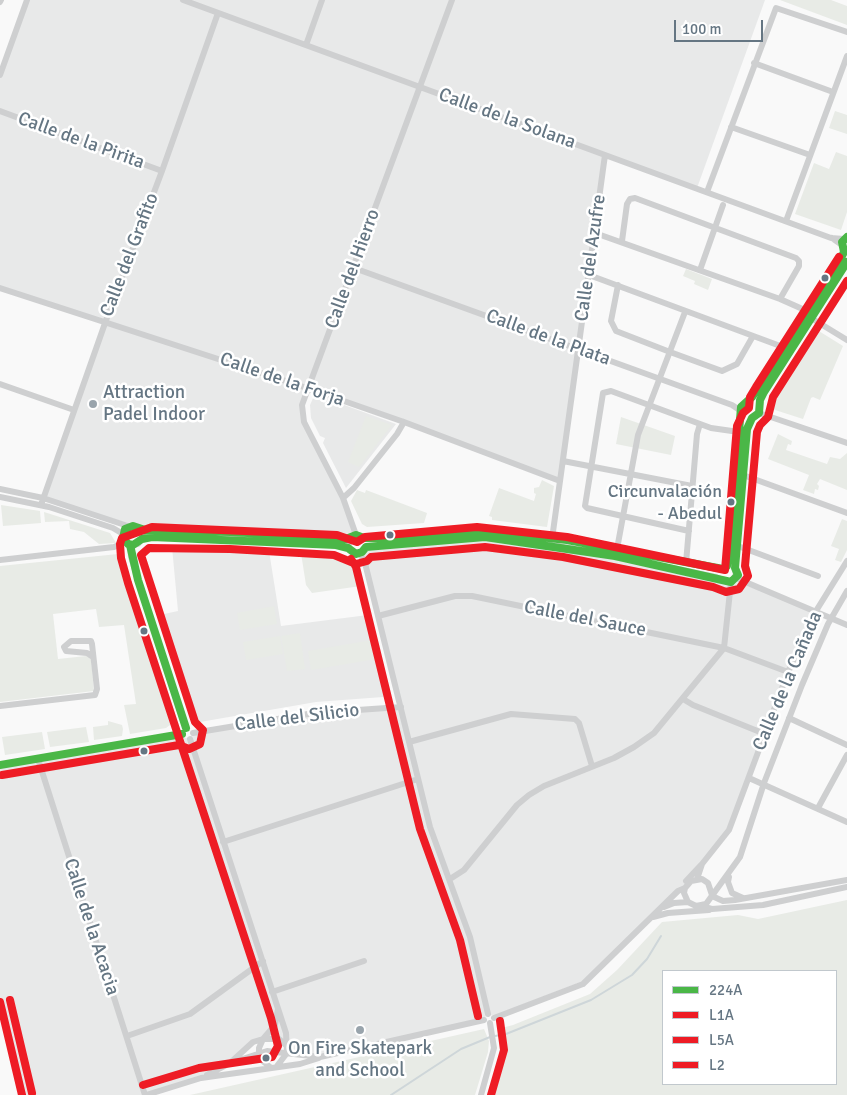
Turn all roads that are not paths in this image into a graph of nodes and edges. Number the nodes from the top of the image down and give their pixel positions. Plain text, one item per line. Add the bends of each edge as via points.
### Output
1 (27, 0) edge
2 (183, 0) edge
3 (322, 0) edge
4 (452, 0) edge
5 (218, 13) junction
6 (847, 32) edge
7 (306, 45) junction
8 (847, 56) edge
9 (754, 63) junction
10 (1, 67) edge
11 (0, 75) edge
12 (420, 87) junction
13 (832, 92) junction
14 (0, 111) edge
15 (731, 127) junction
16 (606, 155) junction
17 (810, 155) junction
18 (162, 170) junction
19 (707, 192) junction
20 (723, 205) dead end
21 (786, 221) junction
22 (715, 228) junction
23 (594, 233) junction
24 (622, 241) junction
25 (845, 245) edge
26 (847, 262) edge
27 (354, 268) junction
28 (700, 270) junction
29 (589, 275) junction
30 (618, 286) junction
31 (0, 288) edge
32 (780, 299) junction
33 (807, 311) junction
34 (685, 312) junction
35 (811, 318) junction
36 (105, 322) junction
37 (753, 336) junction
38 (847, 340) edge
39 (783, 347) junction
40 (578, 350) junction
41 (670, 352) junction
42 (661, 379) junction
43 (0, 384) edge
44 (308, 388) junction
45 (748, 400) junction
46 (758, 405) junction
47 (650, 406) junction
48 (74, 410) junction
49 (742, 412) junction
50 (759, 413) junction
51 (752, 418) junction
52 (404, 422) junction
53 (700, 424) junction
54 (740, 432) junction
55 (847, 443) edge
56 (563, 461) junction
57 (591, 466) junction
58 (632, 474) junction
59 (743, 475) junction
60 (560, 480) junction
61 (692, 486) junction
62 (0, 489) edge
63 (0, 497) edge
64 (343, 498) junction
65 (42, 502) junction
66 (847, 513) edge
67 (623, 517) junction
68 (128, 526) junction
69 (140, 529) junction
70 (689, 531) junction
71 (123, 534) junction
72 (356, 535) junction
73 (364, 538) junction
74 (142, 539) junction
75 (350, 539) junction
76 (552, 539) junction
77 (128, 544) junction
78 (738, 546) junction
79 (366, 547) junction
80 (348, 548) junction
81 (617, 549) junction
82 (360, 554) junction
83 (0, 560) edge
84 (847, 561) edge
85 (686, 562) junction
86 (725, 568) junction
87 (735, 568) junction
88 (818, 576) dead end
89 (723, 579) junction
90 (734, 580) junction
91 (847, 592) edge
92 (816, 611) junction
93 (378, 616) junction
94 (832, 617) junction
95 (847, 624) edge
96 (724, 648) junction
97 (93, 657) junction
98 (788, 672) junction
99 (682, 699) junction
100 (0, 706) edge
101 (401, 707) junction
102 (789, 718) junction
103 (186, 728) junction
104 (182, 734) junction
105 (765, 734) junction
106 (191, 736) junction
107 (409, 742) junction
108 (847, 745) edge
109 (847, 755) edge
110 (38, 759) junction
111 (0, 765) edge
112 (592, 766) junction
113 (749, 778) junction
114 (418, 779) junction
115 (764, 783) junction
116 (818, 808) junction
117 (847, 822) edge
118 (223, 842) junction
119 (702, 864) junction
120 (730, 873) junction
121 (450, 879) junction
122 (697, 879) junction
123 (847, 880) edge
124 (685, 888) junction
125 (847, 888) edge
126 (678, 891) junction
127 (712, 896) junction
128 (744, 899) junction
129 (688, 902) junction
130 (701, 906) junction
131 (660, 909) junction
132 (712, 909) junction
133 (652, 918) junction
134 (263, 961) junction
135 (364, 961) dead end
136 (272, 992) junction
137 (0, 1002) edge
138 (278, 1008) junction
139 (490, 1021) junction
140 (127, 1036) junction
141 (263, 1039) junction
142 (287, 1050) junction
143 (258, 1053) junction
144 (320, 1057) junction
145 (230, 1063) junction
146 (274, 1067) junction
147 (201, 1078) junction
148 (22, 1095) edge
149 (145, 1095) edge
150 (481, 1095) edge

1 - 10 street
2 - 5 street, Calle de la Solana
3 - 7 street
4 - 12 street, Calle del Hierro
5 - 7 street, Calle de la Solana
5 - 18 street, Calle del Grafito
6 - 9 street via 779,7 774,11
7 - 12 street, Calle de la Solana
8 - 13 street
9 - 13 street
9 - 15 street
10 - 11 street
12 - 16 street, Calle de la Solana
12 - 27 street, Calle del Hierro
13 - 17 street
14 - 18 street, Calle de la Pirita
15 - 17 street
15 - 19 street
16 - 19 street, Calle de la Solana
16 - 23 street, Calle del Azufre
17 - 21 street
18 - 36 street, Calle del Grafito
19 - 21 street, Calle de la Solana
20 - 22 street
21 - 25 street, Calle de la Solana
22 - 24 street via 635,198 627,204
22 - 28 street
22 - 32 street via 799,261
23 - 24 street
23 - 29 street, Calle del Azufre
24 - 28 street
25 - 33 street
26 - 35 street
27 - 40 street, Calle de la Plata
27 - 44 street, Calle del Hierro
28 - 32 street
29 - 30 street
29 - 40 street, Calle del Azufre
30 - 34 street
30 - 41 street via 611,321 616,331
31 - 36 street, Calle de la Forja
32 - 33 street
33 - 39 street
34 - 37 street
34 - 41 street
35 - 38 street
35 - 46 street
36 - 44 street, Calle de la Forja
36 - 48 street, Calle del Grafito
37 - 39 street
37 - 41 street via 737,364 722,371
39 - 45 street
40 - 42 street, Calle de la Plata
40 - 56 street, Calle del Azufre
41 - 42 street
42 - 47 street
42 - 49 street, Calle de la Plata via 732,405
43 - 48 street
44 - 52 street, Calle de la Forja
44 - 64 street, Calle del Hierro via 302,416
45 - 46 street
45 - 49 street via 743,404
46 - 50 street
47 - 53 street
47 - 57 street via 611,391 603,393
47 - 58 street via 638,435
48 - 65 street, Calle del Grafito
49 - 51 street
49 - 54 street
50 - 51 street
50 - 55 street
51 - 59 street via 746,434
52 - 60 street, Calle de la Forja
52 - 64 street
53 - 54 street
53 - 61 street
54 - 86 street
56 - 57 street
56 - 60 street, Calle del Azufre
57 - 58 street
57 - 67 street via 585,506
58 - 61 street
58 - 67 street
59 - 66 street
59 - 78 street
60 - 76 street, Calle del Azufre
61 - 70 street
62 - 65 street
63 - 65 street
64 - 72 street, Calle del Hierro
65 - 68 street
65 - 71 street
67 - 70 street
67 - 81 street
68 - 69 street
68 - 71 street
69 - 74 street
69 - 75 street
70 - 85 street
71 - 77 street
72 - 73 street
72 - 75 street
73 - 76 street via 477,530
73 - 79 street
74 - 77 street via 138,544
74 - 80 street via 222,538
75 - 80 street
76 - 81 street
77 - 83 street
77 - 103 street
78 - 87 street
78 - 88 street
79 - 82 street
79 - 89 street via 485,537 582,550
80 - 82 street
81 - 85 street
82 - 93 street
84 - 92 street, Calle de la Cañada
85 - 86 street
86 - 87 street
86 - 89 street
87 - 90 street
89 - 90 street
90 - 92 street
90 - 96 street
91 - 94 street, Calle de la Cañada
92 - 94 street
92 - 98 street, Calle de la Cañada
93 - 96 street, Calle del Sauce via 455,596 472,596
93 - 101 street
94 - 95 street
94 - 102 street, Calle de la Cañada
96 - 98 street, Calle del Sauce
96 - 99 street
97 - 97 street via 92,644 88,640 67,642 64,647 66,651 87,653
97 - 100 street via 96,693
98 - 105 street, Calle de la Cañada
99 - 105 street
99 - 112 street via 654,733 634,747
101 - 106 street, Calle del Silicio via 314,713
101 - 107 street
102 - 108 street
102 - 115 street, Calle de la Cañada
103 - 104 street
103 - 106 street via 190,728
104 - 106 street via 183,737
104 - 110 street
105 - 113 street, Calle de la Cañada
106 - 118 street
107 - 112 street via 511,714 575,719
107 - 114 street
109 - 116 street
110 - 111 street
110 - 140 street, Calle de la Acacia
112 - 121 street via 544,786 516,805 464,870
113 - 115 street
113 - 119 street, Calle de la Cañada via 729,830
114 - 118 street
114 - 121 street via 430,827
115 - 116 street
115 - 120 street, Calle de la Cañada via 747,840
116 - 117 street
118 - 134 street
119 - 122 street, Calle de la Cañada
119 - 126 street, Calle de la Cañada
120 - 127 street, Calle de la Cañada
120 - 128 street via 729,889
121 - 139 street via 484,985
122 - 124 street
122 - 127 street via 708,883
123 - 128 street
124 - 126 street, Calle de la Cañada
124 - 129 street
125 - 132 street via 763,905
126 - 131 street, Calle de la Cañada
127 - 128 street via 724,901
127 - 130 street
129 - 130 street
129 - 131 street
130 - 132 street
131 - 133 street, Calle de la Cañada
132 - 133 street via 668,913
133 - 139 street, Calle de la Cañada via 584,984
134 - 136 street
134 - 140 street via 190,1014
135 - 136 street
136 - 138 street
137 - 148 street
138 - 141 street via 276,1020
138 - 142 street via 286,1033
139 - 144 street, Calle de la Cañada
139 - 150 street via 493,1056
140 - 149 street, Calle de la Acacia
141 - 142 street via 279,1039
141 - 143 street
141 - 145 street via 253,1042
142 - 143 street
142 - 144 street via 297,1056
142 - 146 street
143 - 145 street
143 - 146 street via 262,1062
144 - 146 street via 300,1064
145 - 147 street
146 - 147 street
147 - 149 street

